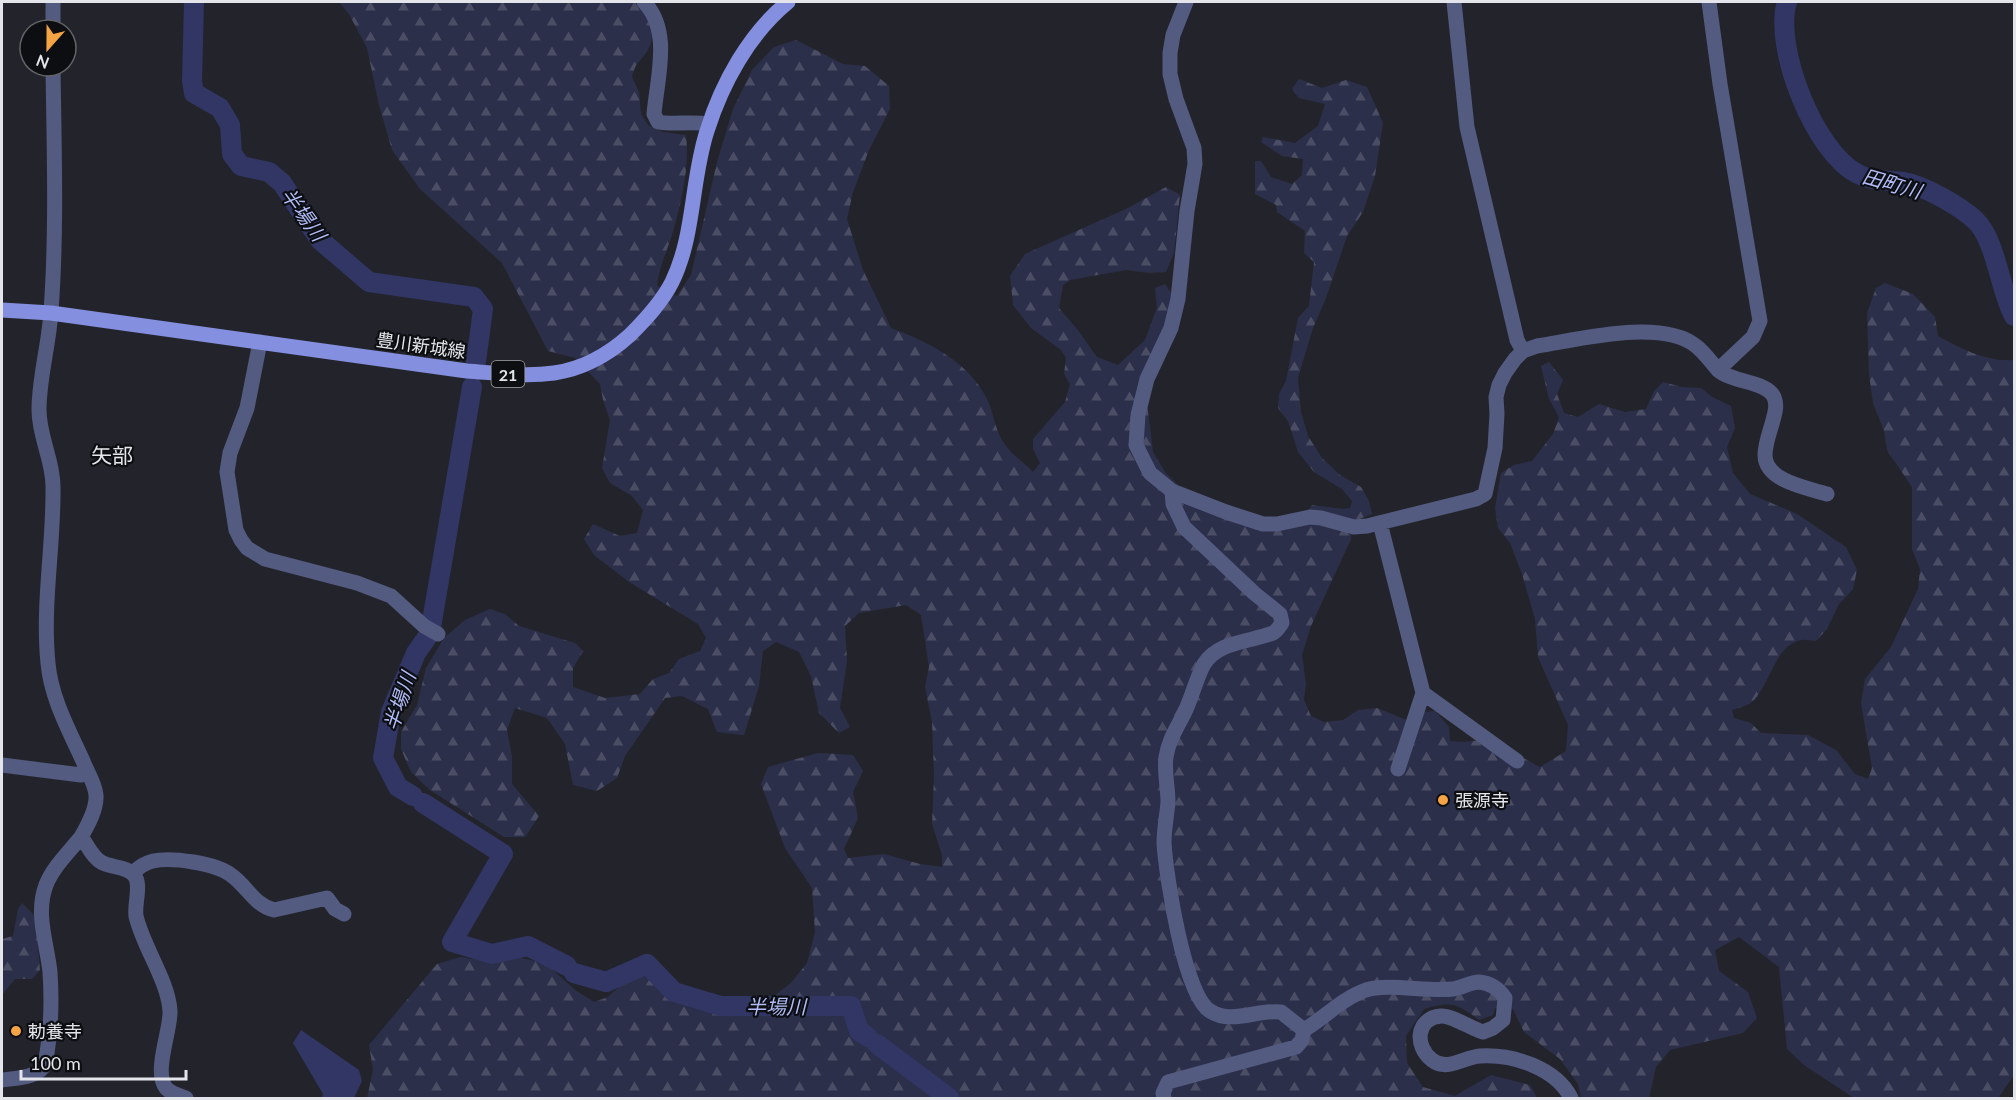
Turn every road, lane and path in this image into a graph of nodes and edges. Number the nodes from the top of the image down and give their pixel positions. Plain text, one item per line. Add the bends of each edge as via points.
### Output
1 (52, 2) edge
2 (644, 2) edge
3 (788, 2) edge
4 (1186, 2) edge
5 (1454, 2) edge
6 (1708, 2) edge
7 (53, 18) edge
8 (53, 78) edge
9 (709, 124) junction
10 (2, 310) edge
11 (51, 313) junction
12 (260, 342) junction
13 (1523, 351) junction
14 (1718, 370) junction
15 (1172, 491) junction
16 (1827, 494) dead end
17 (1380, 522) junction
18 (433, 631) dead end
19 (1423, 693) junction
20 (1517, 761) dead end
21 (2, 765) edge
22 (1398, 769) dead end
23 (88, 773) junction
24 (81, 837) junction
25 (133, 873) junction
26 (344, 914) dead end
27 (1304, 1030) junction
28 (2, 1080) edge
29 (186, 1098) edge
30 (1164, 1098) edge
31 (1571, 1098) edge

1 - 7 street
2 - 9 street via 656,17 660,31 654,114 658,122
3 - 9 main road, 豊川新城線 / 21 via 744,51 725,83
4 - 15 street via 1173,35 1170,74 1194,148 1195,164 1178,299 1171,328 1147,379 1136,445 1150,473
5 - 13 street via 1467,127 1517,340
6 - 14 street via 1760,321 1753,337
8 - 11 street
9 - 12 main road, 豊川新城線 / 21 via 672,282 644,322 615,348 586,364 555,373 519,375
10 - 11 main road, 豊川新城線 / 21
11 - 12 main road, 豊川新城線 / 21
11 - 23 street via 40,377 39,412 53,484 47,588 48,663 51,686
12 - 18 street via 247,408 227,472 236,531 241,540 265,559 357,583 390,596
13 - 14 street via 1641,331 1686,340
13 - 17 street via 1499,385 1495,448 1485,494
14 - 16 street via 1726,377 1755,383 1774,397 1776,410 1765,448 1768,468 1784,479
15 - 17 street via 1263,524 1310,518 1354,527
15 - 27 street via 1173,504 1184,526 1280,614 1282,623 1275,632 1216,652 1205,663 1171,736 1165,774 1168,800 1164,842 1182,950 1199,1000 1211,1012 1225,1018 1281,1012
17 - 19 street
19 - 20 street
19 - 22 street
21 - 23 street
23 - 24 street via 95,806
24 - 25 street via 100,861
24 - 28 street via 53,872 40,913 50,970 45,1064 36,1073
25 - 26 street via 153,861 180,860 222,869 266,908 274,910 327,898
25 - 29 street via 137,879 138,925 168,1000 170,1021 163,1082 166,1088
27 - 30 street via 1296,1047 1168,1082
27 - 31 street via 1367,990 1435,991 1478,982 1498,988 1505,998 1503,1020 1483,1032 1453,1018 1432,1018 1422,1028 1419,1042 1424,1053 1437,1063 1452,1064 1478,1056 1524,1062 1564,1085

